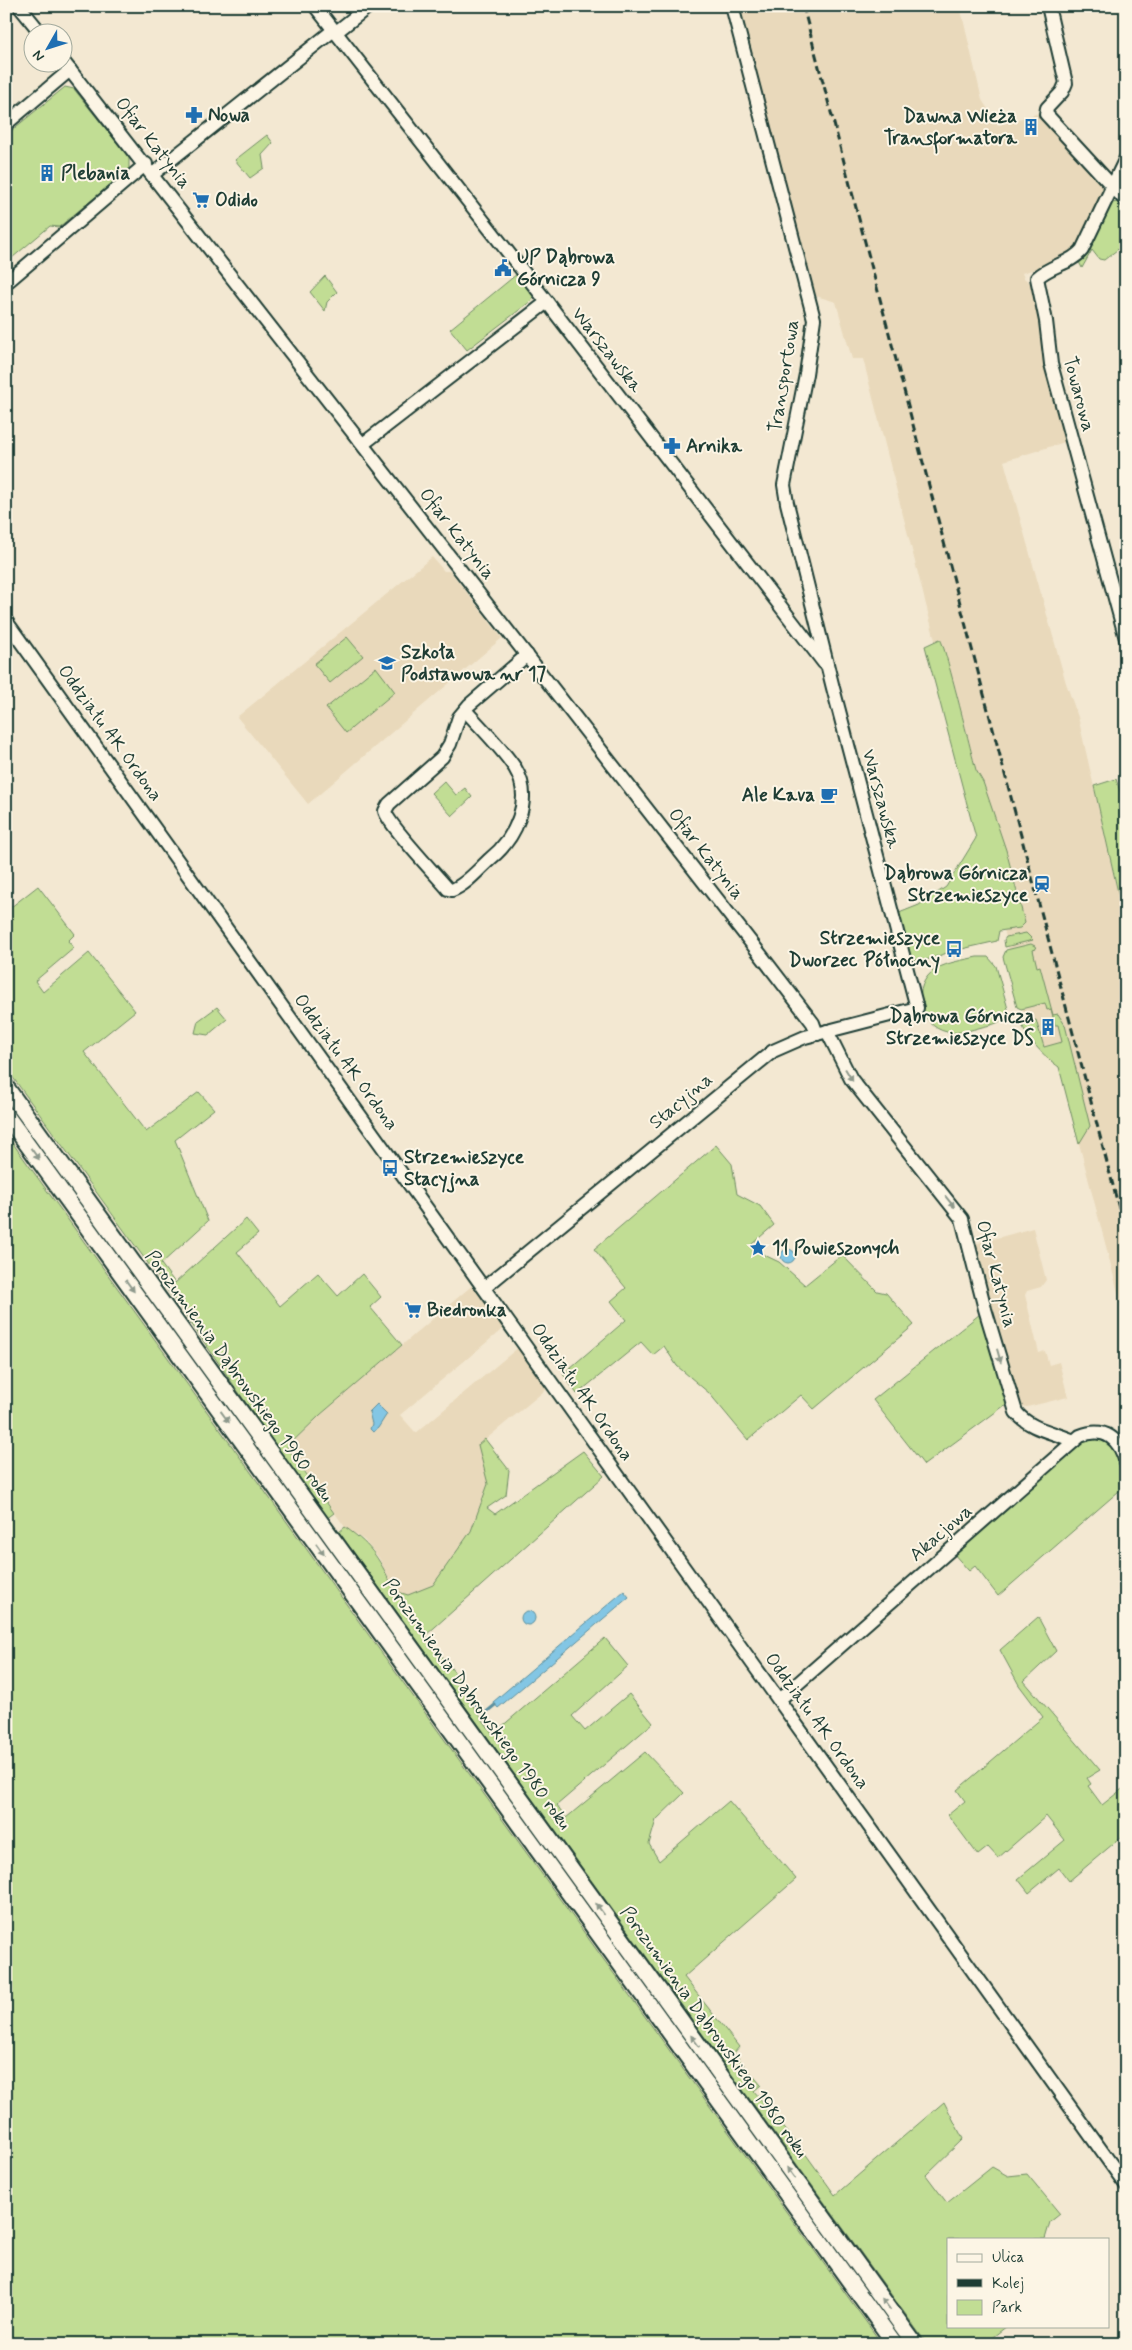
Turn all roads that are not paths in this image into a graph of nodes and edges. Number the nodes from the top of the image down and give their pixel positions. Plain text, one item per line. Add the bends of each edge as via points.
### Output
1 (19, 6) edge
2 (315, 6) edge
3 (369, 6) edge
4 (732, 6) edge
5 (1048, 6) edge
6 (32, 22) edge
7 (335, 31) junction
8 (59, 72) edge
9 (72, 72) edge
10 (6, 124) edge
11 (1126, 158) edge
12 (150, 169) junction
13 (1112, 186) junction
14 (1126, 201) edge
15 (6, 282) edge
16 (547, 302) junction
17 (363, 444) junction
18 (814, 612) junction
19 (6, 621) edge
20 (794, 624) junction
21 (1126, 639) edge
22 (527, 655) junction
23 (828, 667) junction
24 (465, 710) junction
25 (913, 992) joint
26 (822, 1033) junction
27 (6, 1087) edge
28 (6, 1114) edge
29 (484, 1288) junction
30 (1074, 1442) junction
31 (1126, 1463) edge
32 (779, 1700) junction
33 (1126, 2185) edge
34 (895, 2344) edge
35 (914, 2344) edge

1 - 6 street
2 - 7 street, Warszawska
3 - 7 street
4 - 18 street, Transportowa via 814,318 784,485
5 - 13 street via 1066,83 1046,114
7 - 12 street
7 - 16 street, Warszawska
8 - 10 street
9 - 12 street, Ofiar Katynia
11 - 13 street
12 - 15 street
12 - 17 street, Ofiar Katynia
13 - 14 street
13 - 21 street, Towarowa via 1080,252 1037,278 1051,364
16 - 17 street
16 - 20 street, Warszawska
17 - 22 street, Ofiar Katynia
18 - 20 street via 810,619
18 - 23 street, Transportowa
19 - 29 street, Oddziału AK Ordona
20 - 23 street, Warszawska
22 - 24 street
22 - 26 street, Ofiar Katynia
23 - 25 street, Warszawska
24 - 24 street via 442,757 385,811 450,890 505,846 518,821 523,799 515,768
25 - 26 street, Stacyjna via 918,1008
26 - 29 street, Stacyjna via 784,1045 757,1062
26 -> 30 street, Ofiar Katynia via 851,1079 962,1219 1012,1402 1021,1418
35 -> 27 main road, Porozumienia Dąbrowskiego 1980 roku
28 -> 34 main road, Porozumienia Dąbrowskiego 1980 roku
29 - 32 street, Oddziału AK Ordona
30 - 31 street, Akacjowa via 1087,1434 1105,1433 1119,1445
30 - 32 street, Akacjowa
32 - 33 street, Oddziału AK Ordona

